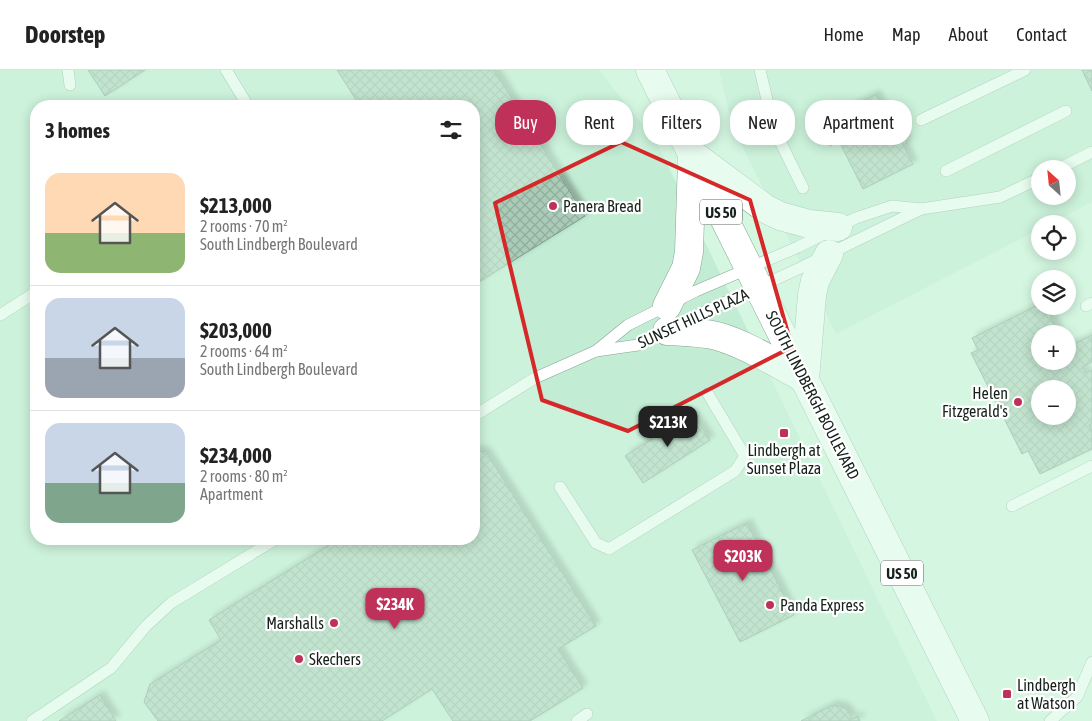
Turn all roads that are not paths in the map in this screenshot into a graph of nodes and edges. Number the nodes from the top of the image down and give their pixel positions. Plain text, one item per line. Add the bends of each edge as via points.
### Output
1 (68, 70) edge
2 (226, 70) edge
3 (629, 70) edge
4 (650, 70) edge
5 (670, 70) edge
6 (760, 70) edge
7 (1025, 70) edge
8 (70, 85) dead end
9 (244, 100) edge
10 (660, 100) edge
11 (665, 100) edge
12 (670, 100) edge
13 (1066, 111) dead end
14 (921, 120) dead end
15 (687, 145) edge
16 (692, 155) junction
17 (1091, 156) edge
18 (1076, 162) edge
19 (946, 171) dead end
20 (1031, 182) edge
21 (803, 188) dead end
22 (921, 209) junction
23 (838, 227) junction
24 (829, 254) junction
25 (754, 278) junction
26 (30, 296) edge
27 (0, 315) edge
28 (667, 318) junction
29 (596, 351) junction
30 (805, 379) junction
31 (708, 394) dead end
32 (480, 412) edge
33 (1092, 466) edge
34 (560, 487) dead end
35 (1012, 506) dead end
36 (266, 545) edge
37 (1092, 662) edge
38 (587, 714) dead end
39 (32, 721) edge
40 (577, 721) edge
41 (975, 721) edge
42 (1050, 721) edge

1 - 8 lane
2 - 9 lane
3 - 10 main road
4 - 11 main road, SOUTH LINDBERGH BOULEVARD / US 50
5 - 12 main road
6 - 21 lane via 774,129
7 - 14 lane
13 - 19 lane
15 - 16 main road, SOUTH LINDBERGH BOULEVARD / US 50
16 - 23 main road via 780,216
16 - 25 main road, SOUTH LINDBERGH BOULEVARD / US 50
16 - 28 main road via 689,252
17 - 18 lane
20 - 22 lane via 1000,197
22 - 23 lane via 892,206
22 - 24 lane
23 - 25 lane
24 - 25 lane
24 - 30 main road via 815,281 812,295
25 - 28 lane, SUNSET HILLS PLAZA
25 - 28 lane, SUNSET HILLS PLAZA via 708,310
25 - 30 main road, SOUTH LINDBERGH BOULEVARD / US 50
26 - 27 lane
28 - 29 lane, SUNSET HILLS PLAZA via 628,325
28 - 29 lane, SUNSET HILLS PLAZA via 638,345
28 - 30 main road via 698,333 730,341
29 - 32 lane, SUNSET HILLS PLAZA via 535,378
30 - 41 main road, SOUTH LINDBERGH BOULEVARD / US 50
31 - 34 lane via 745,456 734,471 609,549 596,542
33 - 35 lane
36 - 39 lane via 171,602 111,668
37 - 42 lane via 1077,697
38 - 40 lane

